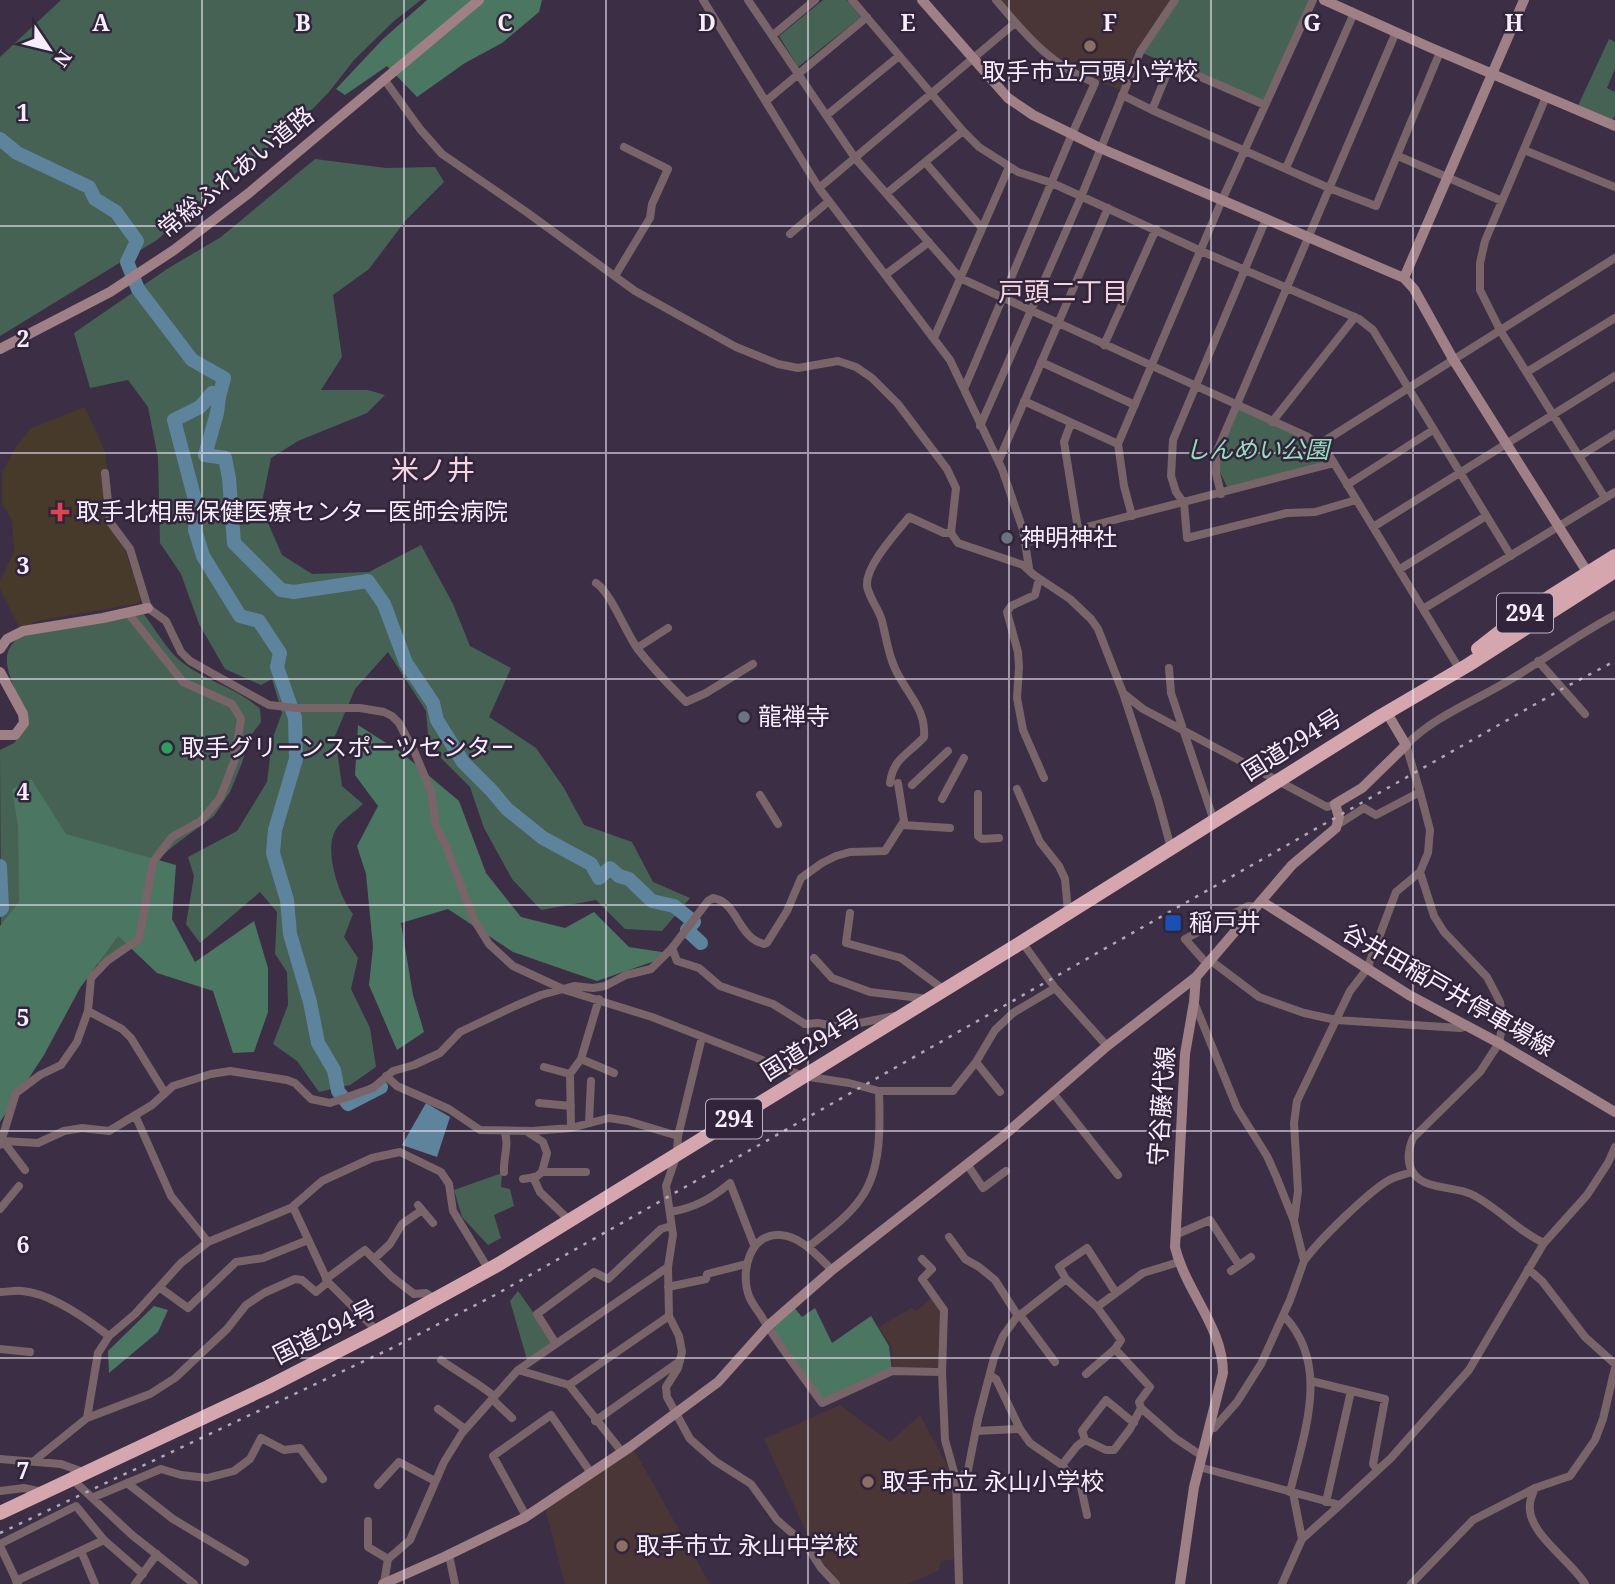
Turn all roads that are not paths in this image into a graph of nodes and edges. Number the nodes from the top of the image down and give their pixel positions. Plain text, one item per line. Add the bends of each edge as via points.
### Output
1 (479, 0) edge
2 (703, 0) edge
3 (748, 0) edge
4 (815, 0) edge
5 (852, 0) edge
6 (922, 0) edge
7 (996, 0) edge
8 (1175, 0) edge
9 (1313, 0) edge
10 (1324, 0) edge
11 (1524, 0) edge
12 (1354, 13) junction
13 (867, 17) junction
14 (1015, 23) junction
15 (1396, 32) junction
16 (773, 35) junction
17 (1440, 52) junction
18 (898, 56) junction
19 (973, 59) junction
20 (799, 74) junction
21 (1492, 74) junction
22 (384, 79) junction
23 (931, 95) junction
24 (1122, 95) junction
25 (1546, 97) junction
26 (766, 101) junction
27 (1265, 105) junction
28 (1153, 110) junction
29 (827, 115) junction
30 (1615, 126) edge
31 (963, 131) junction
32 (1072, 134) junction
33 (624, 147) dead end
34 (1100, 148) junction
35 (1245, 150) junction
36 (1524, 150) junction
37 (1398, 156) junction
38 (855, 158) junction
39 (925, 162) junction
40 (1009, 167) junction
41 (1286, 168) junction
42 (1447, 177) junction
43 (1052, 183) junction
44 (1615, 187) edge
45 (819, 188) junction
46 (1329, 188) junction
47 (887, 193) junction
48 (1081, 197) junction
49 (1222, 200) junction
50 (829, 201) junction
51 (1502, 201) junction
52 (1108, 208) junction
53 (1266, 219) junction
54 (981, 227) junction
55 (1156, 229) junction
56 (790, 234) dead end
57 (1308, 237) junction
58 (929, 242) junction
59 (1201, 251) junction
60 (1615, 258) edge
61 (1245, 268) junction
62 (885, 275) junction
63 (615, 276) junction
64 (960, 278) junction
65 (1404, 278) junction
66 (1287, 287) junction
67 (1003, 298) junction
68 (1030, 311) junction
69 (1355, 317) junction
70 (1615, 318) edge
71 (1058, 324) junction
72 (1500, 330) junction
73 (934, 338) junction
74 (1104, 345) junction
75 (0, 349) edge
76 (1454, 359) junction
77 (1041, 362) junction
78 (1151, 366) junction
79 (1527, 372) junction
80 (1615, 376) edge
81 (1194, 386) junction
82 (964, 388) junction
83 (1408, 388) junction
84 (1024, 401) junction
85 (1135, 405) junction
86 (1235, 406) junction
87 (1555, 415) junction
88 (1272, 422) junction
89 (1071, 423) junction
90 (980, 426) junction
91 (1433, 430) junction
92 (1615, 434) edge
93 (1118, 444) junction
94 (1507, 444) junction
95 (1318, 445) junction
96 (1580, 456) junction
97 (999, 460) junction
98 (1334, 463) junction
99 (105, 473) dead end
100 (1459, 474) junction
101 (1347, 485) junction
102 (1615, 492) edge
103 (1221, 494) junction
104 (1605, 498) junction
105 (1356, 500) junction
106 (1184, 503) junction
107 (1132, 516) junction
108 (1486, 516) junction
109 (1373, 527) junction
110 (1559, 527) junction
111 (1078, 528) junction
112 (951, 533) junction
113 (1025, 543) junction
114 (1511, 556) junction
115 (1615, 556) edge
116 (1029, 568) junction
117 (1400, 569) junction
118 (1615, 570) edge
119 (1591, 578) junction
120 (1040, 579) junction
121 (596, 583) dead end
122 (148, 608) junction
123 (1423, 609) junction
124 (128, 613) junction
125 (1615, 615) edge
126 (668, 628) dead end
127 (637, 648) junction
128 (0, 649) edge
129 (1538, 661) junction
130 (753, 664) dead end
131 (1169, 668) dead end
132 (1459, 668) junction
133 (0, 672) edge
134 (1123, 693) junction
135 (1387, 713) junction
136 (1586, 714) dead end
137 (1183, 729) junction
138 (0, 735) edge
139 (1406, 745) junction
140 (947, 751) dead end
141 (964, 758) dead end
142 (1044, 778) dead end
143 (1277, 782) junction
144 (912, 785) dead end
145 (1017, 789) dead end
146 (1420, 793) junction
147 (978, 794) dead end
148 (760, 795) dead end
149 (942, 799) dead end
150 (1335, 804) junction
151 (1214, 821) junction
152 (779, 824) dead end
153 (1339, 824) junction
154 (902, 825) junction
155 (950, 828) dead end
156 (999, 838) dead end
157 (1171, 848) junction
158 (1420, 872) junction
159 (1259, 904) junction
160 (1068, 912) junction
161 (850, 913) dead end
162 (1022, 942) junction
163 (671, 948) junction
164 (814, 958) dead end
165 (1209, 962) junction
166 (1367, 969) junction
167 (1196, 977) junction
168 (1055, 988) junction
169 (565, 989) junction
170 (943, 989) junction
171 (599, 999) junction
172 (928, 999) junction
173 (1194, 1002) junction
174 (88, 1011) junction
175 (902, 1015) junction
176 (1336, 1020) junction
177 (1468, 1026) junction
178 (702, 1037) junction
179 (1499, 1043) junction
180 (1107, 1046) junction
181 (581, 1059) junction
182 (976, 1062) junction
183 (544, 1067) dead end
184 (614, 1073) dead end
185 (570, 1074) junction
186 (386, 1076) junction
187 (803, 1076) junction
188 (591, 1081) dead end
189 (879, 1091) junction
190 (1000, 1092) dead end
191 (165, 1093) junction
192 (1053, 1093) junction
193 (539, 1103) dead end
194 (571, 1106) junction
195 (1615, 1112) edge
196 (135, 1115) junction
197 (589, 1122) junction
198 (571, 1128) junction
199 (504, 1131) junction
200 (526, 1131) junction
201 (678, 1136) junction
202 (1, 1143) edge
203 (1615, 1147) edge
204 (677, 1154) junction
205 (967, 1164) junction
206 (25, 1170) dead end
207 (1006, 1171) dead end
208 (504, 1172) dead end
209 (542, 1172) junction
210 (586, 1172) dead end
211 (1412, 1172) junction
212 (1118, 1175) dead end
213 (533, 1177) junction
214 (523, 1179) dead end
215 (19, 1186) dead end
216 (291, 1208) junction
217 (0, 1209) edge
218 (670, 1212) junction
219 (570, 1221) junction
220 (1294, 1221) junction
221 (433, 1223) dead end
222 (671, 1226) junction
223 (1175, 1235) junction
224 (949, 1237) dead end
225 (308, 1240) junction
226 (208, 1242) junction
227 (1544, 1243) junction
228 (754, 1245) junction
229 (808, 1247) junction
230 (1251, 1257) dead end
231 (374, 1259) junction
232 (922, 1259) dead end
233 (1304, 1261) junction
234 (1179, 1262) junction
235 (746, 1264) junction
236 (1239, 1265) junction
237 (668, 1267) junction
238 (829, 1267) dead end
239 (1528, 1269) junction
240 (489, 1270) junction
241 (1231, 1271) dead end
242 (1066, 1279) junction
243 (327, 1280) junction
244 (159, 1287) junction
245 (668, 1287) junction
246 (0, 1292) edge
247 (1116, 1293) junction
248 (435, 1300) junction
249 (1097, 1307) junction
250 (669, 1316) junction
251 (1019, 1316) junction
252 (1284, 1316) junction
253 (768, 1326) junction
254 (377, 1331) junction
255 (109, 1336) junction
256 (556, 1344) junction
257 (0, 1349) edge
258 (1115, 1349) junction
259 (30, 1352) dead end
260 (441, 1360) dead end
261 (680, 1361) junction
262 (1055, 1362) dead end
263 (1615, 1366) edge
264 (518, 1370) junction
265 (942, 1372) junction
266 (1086, 1374) dead end
267 (990, 1375) junction
268 (1311, 1381) junction
269 (569, 1385) junction
270 (1351, 1391) junction
271 (493, 1398) junction
272 (1141, 1408) junction
273 (438, 1409) dead end
274 (677, 1412) junction
275 (87, 1418) junction
276 (512, 1418) dead end
277 (595, 1421) junction
278 (1134, 1423) junction
279 (465, 1429) junction
280 (1020, 1429) junction
281 (1209, 1429) junction
282 (976, 1431) junction
283 (1085, 1440) junction
284 (622, 1452) junction
285 (1, 1457) edge
286 (35, 1460) junction
287 (1200, 1462) junction
288 (1062, 1465) junction
289 (1377, 1470) junction
290 (87, 1473) junction
291 (591, 1473) junction
292 (323, 1479) dead end
293 (73, 1480) junction
294 (435, 1481) junction
295 (127, 1483) junction
296 (956, 1483) junction
297 (378, 1485) dead end
298 (1535, 1489) junction
299 (0, 1491) edge
300 (46, 1492) junction
301 (1292, 1492) junction
302 (94, 1497) junction
303 (1326, 1502) junction
304 (1340, 1506) junction
305 (0, 1513) edge
306 (1087, 1515) dead end
307 (526, 1516) junction
308 (368, 1521) dead end
309 (1302, 1539) junction
310 (104, 1540) junction
311 (0, 1545) edge
312 (81, 1551) junction
313 (157, 1554) junction
314 (449, 1555) junction
315 (388, 1559) junction
316 (245, 1562) dead end
317 (143, 1574) junction
318 (1284, 1581) edge
319 (17, 1583) edge
320 (96, 1584) edge
321 (135, 1584) edge
322 (194, 1584) edge
323 (384, 1584) edge
324 (455, 1584) edge
325 (836, 1584) edge
326 (959, 1584) edge
327 (1180, 1584) edge
328 (1294, 1584) edge
329 (1411, 1584) edge
330 (1585, 1584) edge

1 - 22 street, 常総ふれあい道路
2 - 26 street
3 - 16 street
4 - 16 street
5 - 13 street
6 - 19 street
7 - 14 street
8 - 24 street via 1140,52
9 - 27 street
10 - 12 street
11 - 21 street
12 - 15 street
12 - 41 street
13 - 18 street
13 - 20 street
14 - 19 street
14 - 32 street via 1050,59 1095,83
15 - 17 street
15 - 46 street
16 - 20 street
17 - 21 street
17 - 37 street
18 - 23 street
18 - 29 street
19 - 23 street
19 - 32 street via 1008,98
20 - 26 street
20 - 29 street
21 - 25 street
21 - 42 street
22 - 63 street via 442,154
22 - 75 street, 常総ふれあい道路 via 174,250 110,292
23 - 31 street
23 - 38 street
24 - 28 street
24 - 34 street
25 - 30 street
25 - 36 street
26 - 45 street
27 - 28 street via 1171,64
27 - 35 street
28 - 35 street
29 - 38 street
31 - 39 street
31 - 40 street
32 - 34 street
32 - 43 street
33 - 63 street via 668,170 650,218
34 - 48 street
34 - 49 street
35 - 41 street
35 - 49 street
36 - 44 street
36 - 51 street
37 - 42 street
37 - 46 street via 1376,206
38 - 45 street
38 - 47 street
39 - 47 street
39 - 54 street
40 - 43 street
40 - 54 street
41 - 46 street
42 - 51 street
42 - 65 street
43 - 48 street
43 - 67 street
45 - 50 street
46 - 57 street
47 - 58 street
48 - 52 street
48 - 68 street
49 - 53 street
49 - 59 street
50 - 56 street
50 - 62 street
51 - 72 street via 1480,263 1480,290
52 - 55 street
52 - 71 street
53 - 57 street
53 - 61 street
54 - 64 street
55 - 59 street
55 - 74 street
57 - 65 street
57 - 66 street
58 - 62 street
58 - 64 street
59 - 61 street
59 - 78 street
60 - 72 street
61 - 66 street
61 - 81 street
62 - 73 street
63 - 112 street via 665,309 750,354 792,368 838,361 873,378 947,469 956,488
64 - 67 street
64 - 73 street
65 - 76 street
66 - 69 street
66 - 86 street
67 - 68 street
67 - 82 street
68 - 71 street
68 - 90 street
69 - 83 street via 1373,330
69 - 88 street
70 - 79 street
71 - 74 street
71 - 77 street
72 - 76 street
72 - 79 street
73 - 82 street
74 - 78 street
76 - 83 street
76 - 94 street
77 - 84 street
77 - 85 street
78 - 81 street
78 - 85 street
79 - 87 street
80 - 87 street
81 - 86 street
81 - 106 street via 1172,440 1171,476
82 - 90 street
83 - 91 street
83 - 95 street
84 - 89 street
84 - 97 street
85 - 93 street
86 - 88 street
86 - 103 street via 1217,451
87 - 94 street
87 - 96 street
88 - 95 street
89 - 93 street
89 - 111 street via 1064,442
90 - 97 street
91 - 100 street
91 - 101 street
92 - 96 street
93 - 107 street
94 - 100 street
94 - 110 street
95 - 98 street
96 - 104 street
97 - 113 street
98 - 101 street
98 - 103 street
99 - 122 street via 110,522 130,549
100 - 108 street
100 - 109 street
101 - 105 street
102 - 104 street
103 - 106 street
104 - 110 street
105 - 106 street via 1187,538
105 - 109 street
106 - 107 street
107 - 111 street
108 - 114 street
108 - 117 street
109 - 117 street
110 - 114 street
110 - 119 street
111 - 113 street
112 - 116 street via 966,547
112 - 154 street via 909,517 881,553 867,586 880,613 892,664 921,710 925,729 924,737 892,769 904,813
113 - 116 street
114 - 123 street
115 - 119 highway, 国道294号 / 294
116 - 120 street
117 - 123 street
118 - 119 highway, 国道294号 / 294
119 - 132 highway, 国道294号 / 294 via 1524,613
120 - 134 street via 1091,619
120 - 142 street via 1035,595 1007,612 1018,652 1017,698 1023,730
121 - 127 street via 604,589
122 - 124 street
122 - 169 street via 166,621 190,662 268,705 360,708 392,716 420,765 431,792 436,826 484,936 513,966
123 - 132 street
124 - 128 street via 23,631 7,639
124 - 174 street via 183,682 232,704 241,719 239,739 220,798 201,821 172,837 153,862 139,939 91,978
125 - 129 street
126 - 127 street
127 - 130 street via 686,702
129 - 136 street
129 - 139 street via 1435,721
131 - 137 street
132 - 135 highway, 国道294号 / 294
133 - 138 street via 24,723 15,735
134 - 137 street
134 - 157 street
135 - 139 street
135 - 143 highway, 国道294号 / 294
137 - 143 street
137 - 151 street
139 - 146 street
139 - 150 street via 1362,788
140 - 144 street
141 - 149 street
143 - 150 street via 1327,807
143 - 151 highway, 国道294号 / 294
145 - 160 street via 1040,842 1065,879
146 - 153 street via 1376,815 1364,808
146 - 158 street via 1430,830
147 - 156 street via 978,836
148 - 152 street
150 - 153 street
151 - 157 highway, 国道294号 / 294
153 - 159 street via 1292,865
154 - 155 street
154 - 163 street via 886,851 836,856 801,878 767,943 748,936 725,903 713,898
157 - 160 highway, 国道294号 / 294
158 - 166 street via 1396,892
158 - 179 street via 1434,916 1487,977 1500,1002
159 - 165 street
159 - 165 street via 1185,939
159 - 166 street, 谷井田稲戸井停車場線
160 - 162 highway, 国道294号 / 294
161 - 170 street via 846,943 901,958
162 - 168 street
162 - 170 highway, 国道294号 / 294
163 - 169 street via 651,968 605,986
163 - 175 street via 677,961 699,968 720,986 773,1004 805,1024 839,1027
164 - 172 street via 832,978 870,992
165 - 167 street
165 - 176 street via 1259,997
166 - 176 street
166 - 177 street, 谷井田稲戸井停車場線
167 - 173 street, 守谷藤代線
167 - 180 street
168 - 180 street
168 - 182 street via 1013,1013 995,1030
169 - 171 street
169 - 186 street via 487,1018 460,1032 440,1053
170 - 172 highway, 国道294号 / 294
171 - 178 street
171 - 181 street
172 - 175 highway, 国道294号 / 294
173 - 220 street via 1237,1108 1267,1156
173 - 223 street, 守谷藤代線 via 1185,1054
174 - 191 street via 131,1038
174 - 202 street via 77,1042 61,1065 16,1093
175 - 187 highway, 国道294号 / 294
176 - 177 street
176 - 220 street via 1297,1101
177 - 179 street, 谷井田稲戸井停車場線
178 - 187 street
178 - 201 street
179 - 195 street, 谷井田稲戸井停車場線
179 - 211 street via 1480,1072 1413,1138 1407,1150
180 - 192 street
181 - 184 street
181 - 185 street
182 - 189 street via 953,1091
182 - 190 street
183 - 185 street
185 - 194 street
186 - 191 street via 373,1088 330,1103 311,1099 287,1080 230,1071 187,1081
186 - 199 street via 480,1130
187 - 189 street
187 - 204 highway, 国道294号 / 294
188 - 197 street
189 - 229 street via 874,1173 861,1198
191 - 196 street
192 - 205 street
192 - 212 street
193 - 194 street
194 - 198 street
196 - 202 street via 109,1130 82,1128 38,1143
196 - 226 street via 171,1196
197 - 198 street
197 - 201 street via 609,1118
198 - 200 street
199 - 200 street
199 - 208 street
200 - 209 street via 542,1142 547,1153
201 - 204 street
202 - 206 street
203 - 227 street via 1587,1195
204 - 218 street via 666,1186
204 - 219 highway, 国道294号 / 294
205 - 207 street via 984,1188
205 - 253 street
209 - 210 street
209 - 213 street
211 - 227 street via 1420,1180 1471,1194
211 - 233 street via 1390,1179 1363,1201
213 - 214 street
213 - 219 street via 540,1192
215 - 217 street
216 - 225 street
216 - 226 street
216 - 240 street via 322,1181 372,1158 400,1152 441,1172 449,1184 453,1211
218 - 222 street
218 - 228 street via 710,1199 730,1183
219 - 240 highway, 国道294号 / 294
220 - 233 street
221 - 231 street via 420,1208
222 - 237 street
222 - 256 street via 661,1229 608,1279 594,1272 537,1314
223 - 234 street, 守谷藤代線
223 - 236 street via 1210,1220
224 - 251 street via 965,1259 995,1280
225 - 243 street
225 - 244 street via 263,1258 236,1262 188,1308
226 - 244 street
227 - 239 street
228 - 229 street via 779,1234
228 - 235 street
229 - 238 street
230 - 236 street
231 - 243 street via 365,1250
231 - 248 street via 414,1294 426,1293
232 - 265 street via 932,1269 922,1279 944,1310
233 - 252 street
234 - 247 street via 1143,1273
234 - 281 street, 守谷藤代線 via 1223,1358
235 - 245 street
235 - 253 street via 748,1296
236 - 241 street
237 - 245 street
237 - 256 street
239 - 263 street via 1584,1337
239 - 289 street via 1469,1370
240 - 248 highway, 国道294号 / 294
242 - 247 street via 1059,1267 1087,1248
242 - 249 street
242 - 251 street
243 - 254 street
243 - 275 street via 316,1292 295,1279 264,1293 246,1305 176,1378 150,1394
244 - 255 street
245 - 250 street
246 - 255 street via 23,1290 46,1298
247 - 249 street
248 - 254 highway, 国道294号 / 294
249 - 258 street via 1121,1340
250 - 261 street via 679,1336
250 - 269 street
251 - 262 street
251 - 267 street via 1003,1336
252 - 268 street via 1305,1344
252 - 281 street via 1237,1402
253 - 265 street via 822,1403 892,1371
253 - 274 street via 718,1382
254 - 290 highway, 国道294号 / 294
255 - 275 street via 98,1353
256 - 264 street
257 - 259 street
258 - 266 street
258 - 272 street via 1150,1387 1139,1402
260 - 271 street
261 - 274 street via 666,1387
261 - 277 street
263 - 298 street via 1595,1440 1570,1476
264 - 269 street
264 - 271 street
265 - 296 street via 945,1440
267 - 280 street
267 - 282 street
268 - 270 street
268 - 301 street
269 - 277 street
270 - 289 street via 1385,1399 1373,1464
270 - 303 street
271 - 276 street
271 - 279 street
272 - 278 street
272 - 287 street
273 - 279 street
274 - 284 street
274 - 325 street via 690,1439 751,1484 777,1520 807,1546
275 - 286 street
277 - 284 street
278 - 283 street via 1114,1450
278 - 283 street via 1106,1400 1082,1431
279 - 294 street
280 - 282 street
280 - 288 street via 1030,1443
281 - 287 street, 守谷藤代線
282 - 296 street via 968,1470
283 - 288 street
284 - 291 street
285 - 286 street
286 - 290 street
287 - 301 street
287 - 327 street, 守谷藤代線
288 - 306 street via 1081,1487
289 - 304 street
290 - 293 highway, 国道294号 / 294
291 - 307 street
291 - 307 street via 551,1415 493,1456
292 - 295 street via 300,1448 284,1450 261,1438 250,1459 234,1471 207,1478 161,1469
293 - 300 highway, 国道294号 / 294
293 - 302 street
294 - 297 street via 399,1462
294 - 315 street via 410,1541
295 - 302 street
295 - 316 street via 173,1519
296 - 326 street
298 - 329 street via 1473,1520
298 - 330 street via 1529,1506 1535,1525
299 - 300 street via 24,1488
300 - 305 highway, 国道294号 / 294
301 - 303 street
301 - 309 street
302 - 313 street
303 - 304 street
304 - 309 street
307 - 314 street
308 - 315 street via 368,1547
309 - 318 street
310 - 311 street via 76,1506
310 - 312 street
310 - 317 street
311 - 319 street
312 - 319 street
312 - 320 street
313 - 317 street
313 - 322 street
314 - 323 street
314 - 324 street
315 - 323 street
317 - 321 street
318 - 328 street

